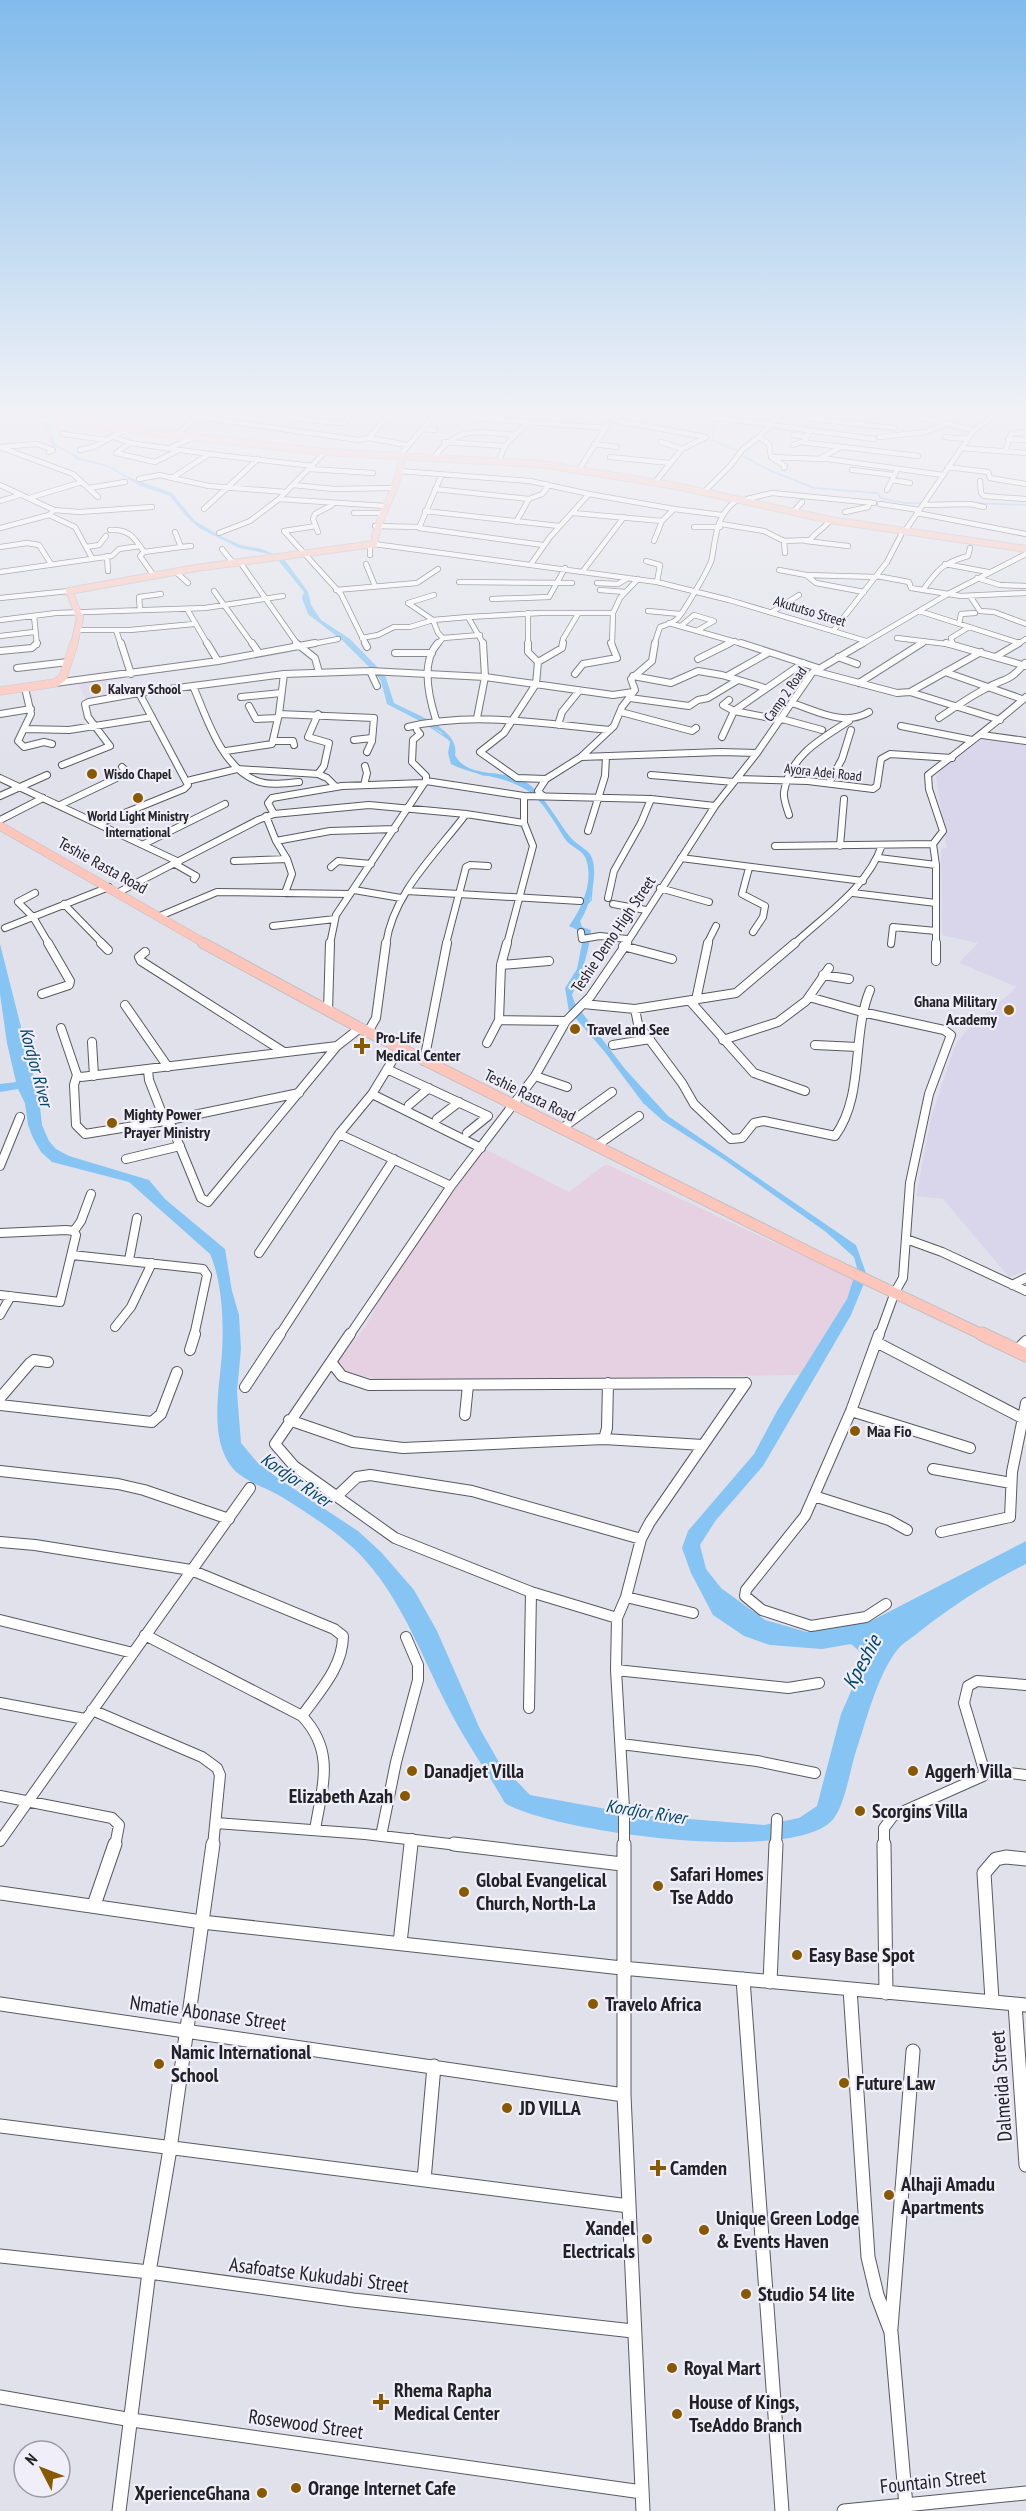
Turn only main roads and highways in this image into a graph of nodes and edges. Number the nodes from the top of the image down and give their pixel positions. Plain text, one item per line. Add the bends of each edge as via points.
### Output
1 (374, 531) edge
2 (899, 531) edge
3 (900, 531) edge
4 (904, 532) junction
5 (1026, 547) edge
6 (0, 691) edge
7 (0, 826) edge
8 (1022, 1353) edge

1 - 6 main road, Akututso Street via 372,544 69,591 78,612 79,630 63,677 55,683
2 - 4 main road
3 - 4 main road
4 - 5 main road
7 - 8 main road, Teshie Rasta Road via 254,972 364,1030

